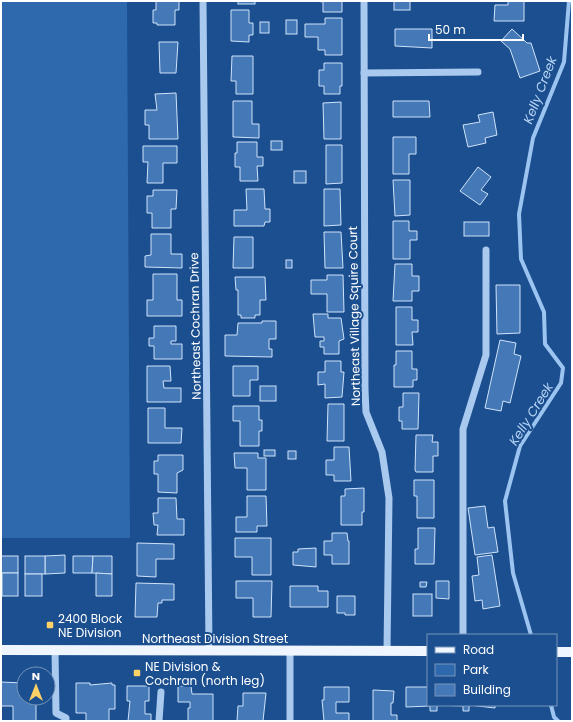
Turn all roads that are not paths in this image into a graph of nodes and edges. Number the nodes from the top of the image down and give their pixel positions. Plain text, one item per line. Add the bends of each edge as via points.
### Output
1 (203, 1) edge
2 (364, 1) edge
3 (478, 72) dead end
4 (364, 73) junction
5 (486, 250) dead end
6 (463, 634) edge
7 (1, 650) edge
8 (55, 650) junction
9 (209, 650) junction
10 (290, 651) junction
11 (387, 651) junction
12 (427, 652) edge
13 (557, 652) edge
14 (572, 652) edge
15 (161, 692) dead end
16 (66, 721) edge
17 (159, 721) edge
18 (290, 721) edge

1 - 9 street, Northeast Cochran Drive
2 - 4 street, Northeast Village Squire Court
3 - 4 street
4 - 11 street, Northeast Village Squire Court via 365,390 366,412 382,452 389,498
5 - 6 street via 486,355 463,429
7 - 8 main road, Northeast Division Street
8 - 9 main road, Northeast Division Street
8 - 16 street via 56,713 66,718
9 - 10 main road, Northeast Division Street
10 - 11 main road, Northeast Division Street
10 - 18 street
11 - 12 main road, Northeast Division Street
13 - 14 main road
15 - 17 street

